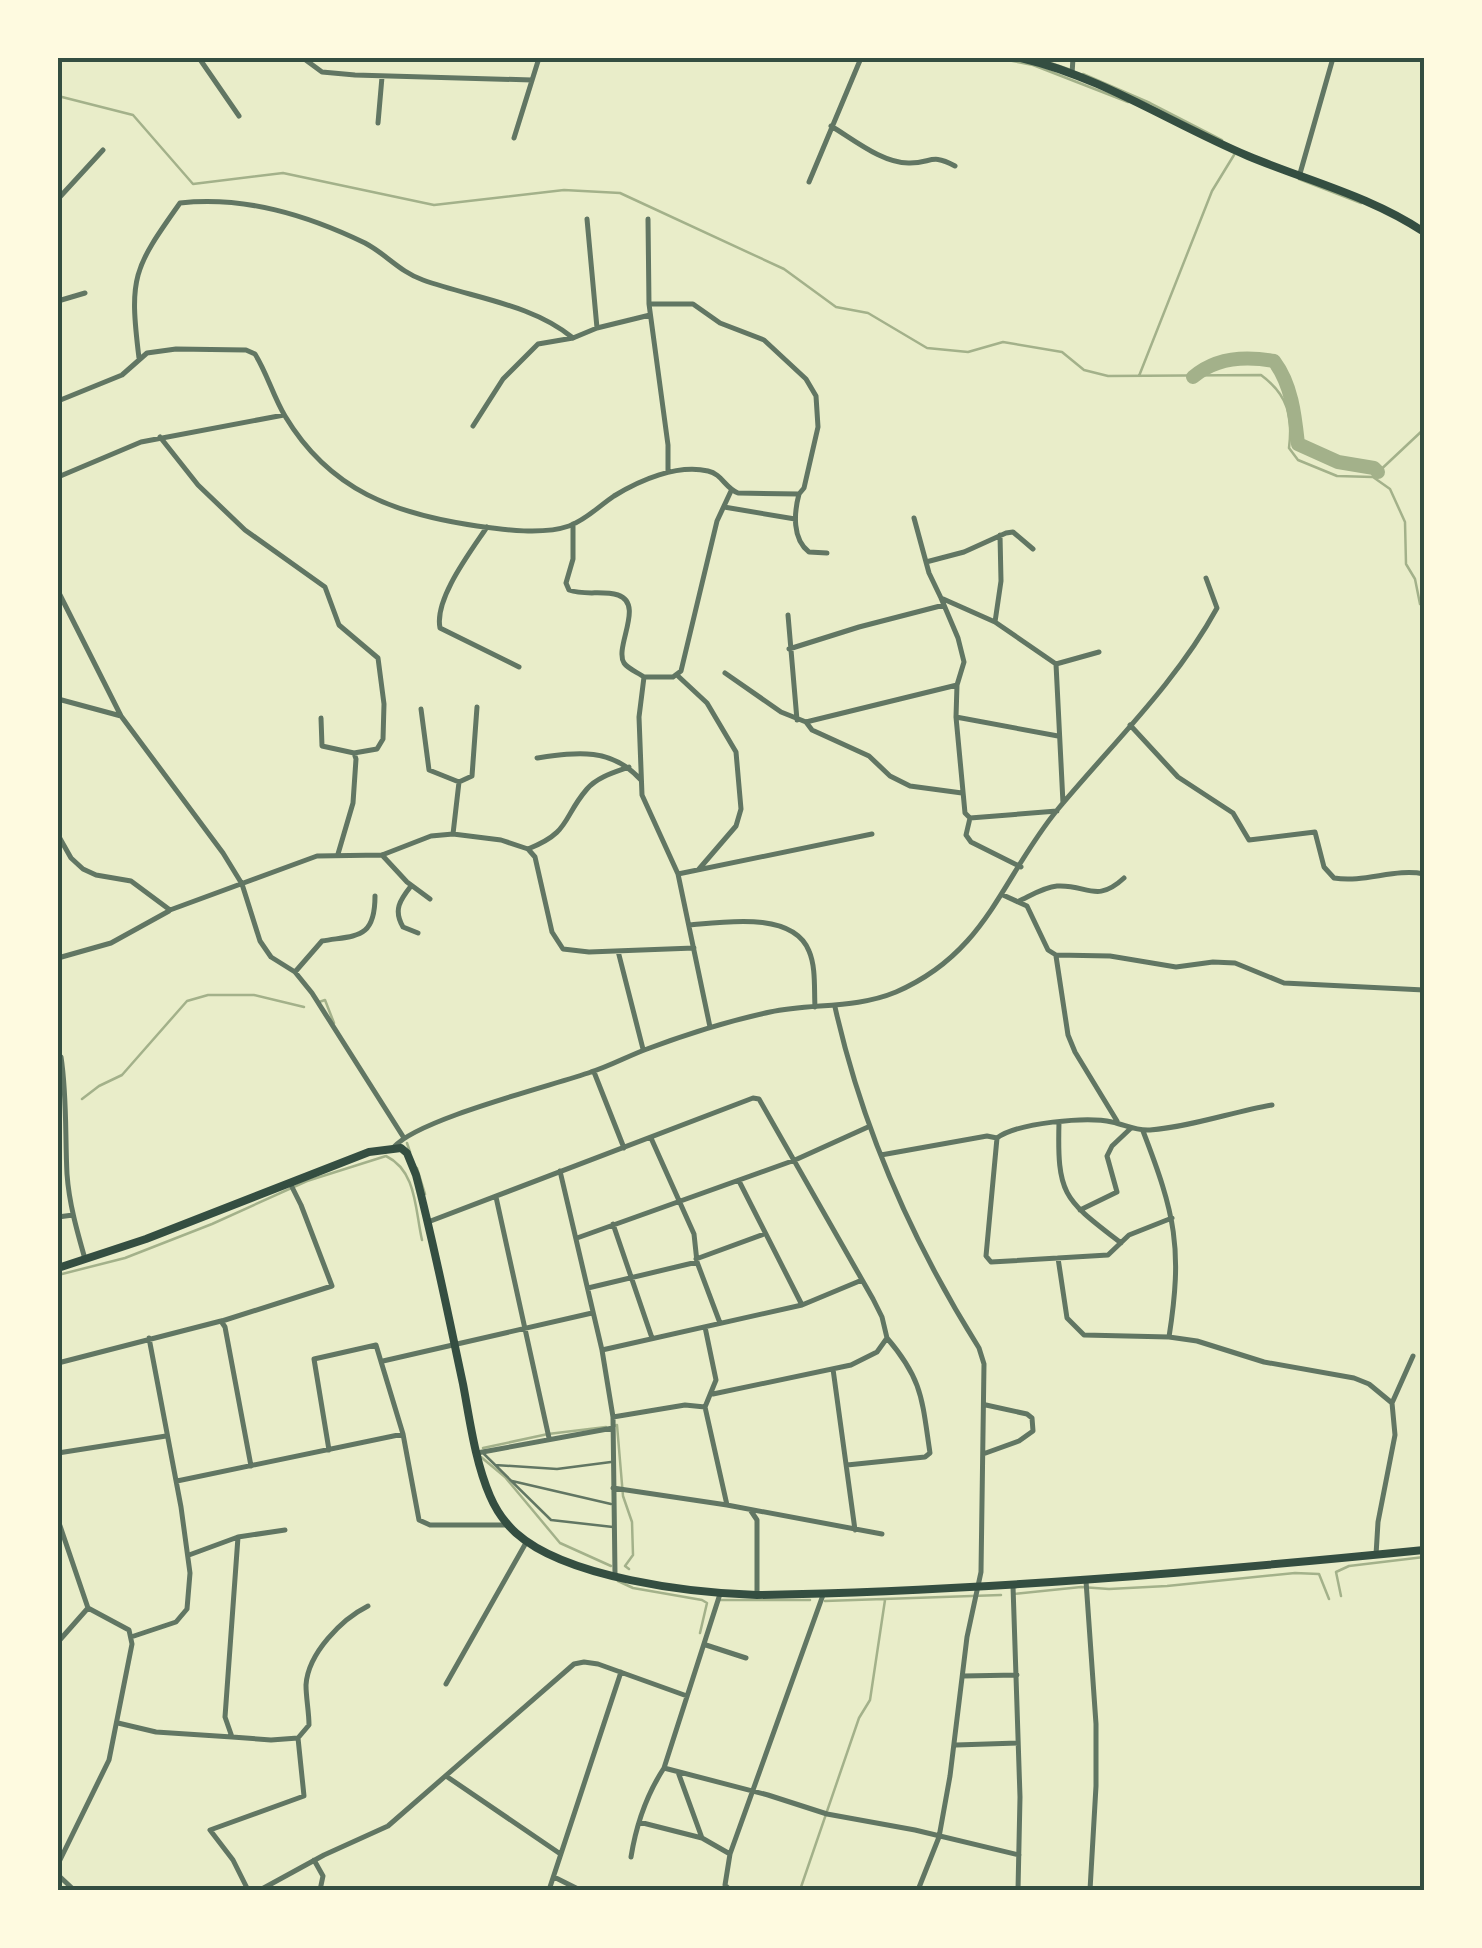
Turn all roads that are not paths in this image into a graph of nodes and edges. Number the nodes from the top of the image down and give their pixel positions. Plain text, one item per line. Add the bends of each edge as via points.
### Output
1 (200, 58) edge
2 (303, 58) edge
3 (539, 58) edge
4 (861, 58) edge
5 (1021, 58) edge
6 (1073, 58) edge
7 (1332, 58) edge
8 (1072, 74) junction
9 (382, 78) junction
10 (532, 80) junction
11 (239, 116) dead end
12 (378, 123) dead end
13 (831, 126) junction
14 (514, 138) dead end
15 (103, 150) dead end
16 (956, 166) dead end
17 (1299, 177) junction
18 (809, 182) dead end
19 (58, 200) edge
20 (588, 219) dead end
21 (648, 219) dead end
22 (1424, 232) edge
23 (84, 293) dead end
24 (58, 301) edge
25 (649, 304) junction
26 (650, 315) junction
27 (597, 328) junction
28 (573, 338) junction
29 (140, 358) junction
30 (58, 401) edge
31 (284, 415) junction
32 (473, 426) dead end
33 (160, 437) junction
34 (668, 472) junction
35 (58, 477) edge
36 (731, 491) junction
37 (799, 494) junction
38 (723, 506) junction
39 (914, 518) dead end
40 (795, 519) junction
41 (574, 524) junction
42 (487, 527) junction
43 (1000, 535) junction
44 (1032, 549) dead end
45 (827, 553) dead end
46 (926, 562) junction
47 (1206, 578) dead end
48 (58, 591) edge
49 (941, 598) junction
50 (944, 606) junction
51 (788, 615) dead end
52 (995, 622) junction
53 (790, 649) junction
54 (1099, 652) dead end
55 (1056, 664) junction
56 (519, 667) dead end
57 (725, 673) dead end
58 (678, 676) junction
59 (644, 677) junction
60 (957, 686) junction
61 (58, 699) edge
62 (478, 707) dead end
63 (421, 710) dead end
64 (121, 716) junction
65 (956, 717) junction
66 (321, 718) dead end
67 (797, 720) junction
68 (806, 722) junction
69 (1130, 725) junction
70 (1058, 736) junction
71 (354, 753) junction
72 (537, 758) dead end
73 (629, 766) junction
74 (641, 780) junction
75 (458, 782) junction
76 (962, 793) junction
77 (1063, 804) junction
78 (1057, 810) junction
79 (970, 818) junction
80 (454, 834) junction
81 (872, 834) dead end
82 (58, 835) edge
83 (528, 849) junction
84 (338, 854) junction
85 (382, 855) junction
86 (1021, 866) junction
87 (699, 869) junction
88 (678, 874) junction
89 (1424, 874) edge
90 (1124, 878) dead end
91 (242, 884) junction
92 (411, 886) junction
93 (1003, 895) junction
94 (375, 896) dead end
95 (430, 899) dead end
96 (1019, 901) junction
97 (170, 910) junction
98 (690, 925) junction
99 (418, 933) dead end
100 (694, 948) junction
101 (618, 950) junction
102 (1056, 955) junction
103 (58, 958) edge
104 (295, 972) junction
105 (1424, 990) edge
106 (835, 1006) junction
107 (816, 1007) junction
108 (710, 1026) junction
109 (643, 1050) junction
110 (61, 1057) dead end
111 (594, 1072) junction
112 (1272, 1105) dead end
113 (1059, 1122) junction
114 (1119, 1124) junction
115 (868, 1127) junction
116 (1130, 1129) junction
117 (1143, 1131) junction
118 (404, 1138) junction
119 (651, 1138) junction
120 (997, 1138) junction
121 (394, 1147) junction
122 (624, 1148) junction
123 (881, 1155) junction
124 (795, 1160) junction
125 (560, 1171) junction
126 (739, 1181) junction
127 (290, 1183) junction
128 (496, 1196) junction
129 (678, 1203) junction
130 (1080, 1210) junction
131 (73, 1216) junction
132 (58, 1217) edge
133 (1172, 1218) junction
134 (428, 1222) junction
135 (614, 1224) junction
136 (764, 1234) junction
137 (576, 1238) junction
138 (1122, 1243) junction
139 (1058, 1257) junction
140 (84, 1259) junction
141 (697, 1260) junction
142 (58, 1268) edge
143 (633, 1278) junction
144 (862, 1280) junction
145 (587, 1289) junction
146 (802, 1305) junction
147 (592, 1313) junction
148 (221, 1321) junction
149 (720, 1324) junction
150 (526, 1326) junction
151 (706, 1326) junction
152 (1169, 1337) junction
153 (149, 1338) junction
154 (652, 1338) junction
155 (887, 1338) junction
156 (454, 1346) junction
157 (602, 1350) junction
158 (1413, 1356) dead end
159 (383, 1360) junction
160 (58, 1363) edge
161 (834, 1369) junction
162 (713, 1394) junction
163 (1392, 1404) junction
164 (985, 1405) junction
165 (705, 1407) junction
166 (613, 1417) junction
167 (613, 1428) junction
168 (403, 1434) junction
169 (166, 1436) junction
170 (550, 1438) junction
171 (329, 1450) junction
172 (479, 1452) junction
173 (58, 1453) edge
174 (983, 1454) junction
175 (612, 1461) junction
176 (495, 1465) junction
177 (847, 1465) junction
178 (251, 1466) junction
179 (176, 1481) junction
180 (510, 1481) junction
181 (614, 1488) junction
182 (613, 1504) junction
183 (727, 1504) junction
184 (749, 1509) junction
185 (58, 1520) edge
186 (508, 1525) junction
187 (615, 1528) junction
188 (285, 1530) dead end
189 (855, 1530) junction
190 (882, 1534) dead end
191 (238, 1536) junction
192 (527, 1541) junction
193 (1424, 1550) edge
194 (1376, 1554) junction
195 (189, 1555) junction
196 (614, 1574) junction
197 (1086, 1581) junction
198 (1013, 1586) junction
199 (979, 1587) junction
200 (720, 1594) junction
201 (823, 1594) junction
202 (757, 1596) junction
203 (368, 1606) dead end
204 (88, 1608) junction
205 (131, 1637) junction
206 (58, 1642) edge
207 (705, 1645) junction
208 (746, 1658) dead end
209 (621, 1672) junction
210 (963, 1676) junction
211 (1017, 1676) junction
212 (446, 1684) dead end
213 (688, 1696) junction
214 (118, 1723) junction
215 (232, 1737) junction
216 (298, 1738) junction
217 (1018, 1743) junction
218 (954, 1745) junction
219 (664, 1768) junction
220 (678, 1772) junction
221 (446, 1775) junction
222 (752, 1790) junction
223 (639, 1822) junction
224 (938, 1836) junction
225 (702, 1838) junction
226 (559, 1853) junction
227 (730, 1854) junction
228 (1018, 1854) junction
229 (631, 1857) dead end
230 (314, 1860) junction
231 (58, 1864) edge
232 (58, 1875) edge
233 (554, 1876) junction
234 (725, 1889) edge
235 (74, 1890) edge
236 (248, 1890) edge
237 (260, 1890) edge
238 (320, 1890) edge
239 (549, 1890) edge
240 (580, 1890) edge
241 (918, 1890) edge
242 (1018, 1890) edge
243 (1090, 1890) edge

1 - 11 street
2 - 9 street via 322,72
3 - 10 street
4 - 13 street
5 - 8 main road
6 - 8 street
7 - 17 street
8 - 17 main road
9 - 10 street
9 - 12 street
10 - 14 street
13 - 16 street via 880,155 909,163 938,158
13 - 18 street
15 - 19 street
17 - 22 main road via 1374,203
20 - 27 street
21 - 25 street
23 - 24 street
25 - 26 street
25 - 37 street via 692,304 764,340 806,379 816,396 818,427
26 - 27 street
26 - 34 street
27 - 28 street
28 - 29 street via 547,319 408,274 369,245 322,226 262,204 204,200 180,204 138,269 133,290
28 - 32 street via 546,341 528,352
29 - 30 street via 122,375
29 - 31 street via 176,349 255,354
31 - 33 street
31 - 42 street via 365,496 399,510
33 - 35 street
33 - 71 street via 198,486 245,530 326,587 339,626 378,658 383,739 377,749
34 - 36 street via 708,471
34 - 41 street via 614,496
36 - 37 street
36 - 38 street
37 - 40 street
38 - 40 street
38 - 58 street
39 - 46 street
40 - 45 street via 804,550
41 - 42 street via 546,530
41 - 59 street via 566,583 578,594 625,600 622,656
42 - 56 street via 438,621 444,631
43 - 44 street via 1013,532
43 - 46 street
43 - 52 street
46 - 49 street
47 - 69 street via 1217,608 1175,676
48 - 64 street
49 - 50 street
49 - 52 street
50 - 53 street
50 - 60 street via 964,662
51 - 53 street
52 - 55 street
53 - 67 street
54 - 55 street
55 - 70 street
57 - 67 street
58 - 59 street
58 - 87 street via 707,702 736,752 736,826
59 - 74 street
60 - 65 street
60 - 68 street
61 - 64 street
62 - 75 street via 472,776
63 - 75 street via 429,770
64 - 91 street
65 - 70 street
65 - 76 street
66 - 71 street via 322,746
67 - 68 street
68 - 76 street via 910,786
69 - 77 street
69 - 89 street via 1178,777 1233,813 1249,840 1315,832 1324,867 1334,878
70 - 77 street
71 - 84 street via 353,803
72 - 73 street via 593,752
73 - 74 street
73 - 83 street via 595,782 565,826
74 - 88 street via 645,806
75 - 80 street
76 - 79 street
77 - 78 street
78 - 79 street
78 - 86 street
79 - 86 street via 971,842
80 - 83 street
80 - 85 street via 412,841
81 - 87 street
82 - 97 street via 84,869 131,881
83 - 101 street via 556,943 589,952
84 - 85 street
84 - 91 street
85 - 92 street
86 - 93 street
87 - 88 street
88 - 98 street
90 - 96 street via 1104,892 1056,886
91 - 97 street
91 - 104 street via 260,941 270,957
92 - 95 street
92 - 99 street via 399,901 398,916 403,927
93 - 96 street
93 - 106 street via 948,962 897,991
94 - 104 street via 372,922 360,934 322,941
96 - 102 street
97 - 103 street via 111,943
98 - 100 street
98 - 107 street via 766,923 802,939 810,952
100 - 101 street
100 - 108 street
101 - 109 street
102 - 105 street via 1176,967 1235,963 1284,982
102 - 114 street via 1068,1034
104 - 118 street
106 - 107 street
106 - 115 street
107 - 108 street
108 - 109 street
109 - 111 street
110 - 131 street
111 - 118 street
111 - 122 street
112 - 117 street
113 - 114 street
113 - 120 street
113 - 130 street via 1058,1173
114 - 116 street
115 - 123 street
115 - 124 street
116 - 117 street
116 - 130 street via 1107,1156 1116,1192
117 - 133 street
118 - 121 street
119 - 122 street
119 - 124 street via 753,1098
119 - 129 street
120 - 123 street
120 - 139 street via 988,1260
121 - 127 main road
121 - 134 main road via 412,1161
122 - 125 street
123 - 164 street via 979,1348
124 - 126 street
124 - 144 street
125 - 128 street
125 - 137 street
126 - 129 street
126 - 136 street
127 - 140 main road
127 - 148 street via 332,1286
128 - 134 street
128 - 150 street
129 - 135 street
129 - 141 street via 694,1234
130 - 138 street
131 - 132 street
131 - 140 street
133 - 138 street
133 - 152 street via 1177,1256
134 - 156 main road
135 - 137 street
135 - 143 street
136 - 141 street
136 - 146 street
137 - 145 street
138 - 139 street via 1100,1257
139 - 152 street via 1064,1310 1084,1336
140 - 142 main road
141 - 143 street
141 - 149 street
143 - 145 street
143 - 154 street
144 - 146 street
144 - 155 street
145 - 147 street
146 - 149 street
147 - 150 street
147 - 157 street
148 - 153 street
148 - 178 street
149 - 151 street
150 - 156 street
150 - 170 street
151 - 154 street
151 - 162 street
152 - 163 street via 1342,1375 1370,1384
153 - 160 street
153 - 169 street
154 - 157 street
155 - 161 street via 866,1360
155 - 177 street via 918,1382 930,1453
156 - 159 street
156 - 172 main road
157 - 166 street
158 - 163 street
159 - 168 street
159 - 171 street via 376,1345 314,1359
161 - 162 street
161 - 177 street
162 - 165 street
163 - 194 street via 1395,1435
164 - 174 street
164 - 174 street via 1019,1411 1034,1425 1028,1436
165 - 166 street
165 - 183 street
166 - 167 street
167 - 170 street
167 - 175 street
168 - 171 street
168 - 186 street via 419,1520
169 - 173 street
169 - 179 street
170 - 172 street
171 - 178 street
172 - 176 lane
172 - 186 main road via 490,1496
174 - 199 street
175 - 176 lane via 557,1469
175 - 181 street
176 - 180 lane
177 - 189 street
178 - 179 street
179 - 195 street
180 - 182 lane
180 - 187 lane via 550,1520
181 - 182 street
181 - 183 street
182 - 187 street
183 - 184 street
184 - 189 street
184 - 202 street via 757,1520
185 - 204 street
186 - 192 main road
187 - 196 street
188 - 191 street
189 - 190 street
191 - 195 street
191 - 215 street via 225,1717
192 - 196 main road via 563,1562
192 - 212 street
193 - 194 main road
194 - 197 main road
195 - 205 street via 187,1610 166,1627
196 - 200 main road
197 - 198 main road
197 - 243 street via 1096,1724
198 - 199 main road
198 - 211 street
199 - 201 main road
199 - 210 street
200 - 202 main road
200 - 207 street
201 - 202 main road
201 - 222 street
203 - 216 street via 343,1623 314,1663 306,1683 309,1725
204 - 205 street via 118,1621
204 - 206 street
205 - 214 street
207 - 208 street
207 - 213 street
209 - 213 street
209 - 221 street via 574,1664
209 - 226 street
210 - 211 street
210 - 218 street
211 - 217 street
213 - 219 street
214 - 215 street
214 - 231 street via 109,1760
215 - 216 street
216 - 236 street via 304,1796 210,1830
217 - 218 street
217 - 228 street
218 - 224 street
219 - 220 street
219 - 223 street
220 - 222 street
220 - 225 street
221 - 226 street
221 - 230 street via 388,1826
222 - 224 street via 827,1814
222 - 227 street
223 - 225 street
223 - 229 street
224 - 228 street
224 - 241 street
225 - 227 street
226 - 233 street
227 - 234 street
228 - 242 street
230 - 237 street
230 - 238 street via 323,1876
232 - 235 street
233 - 239 street
233 - 240 street

